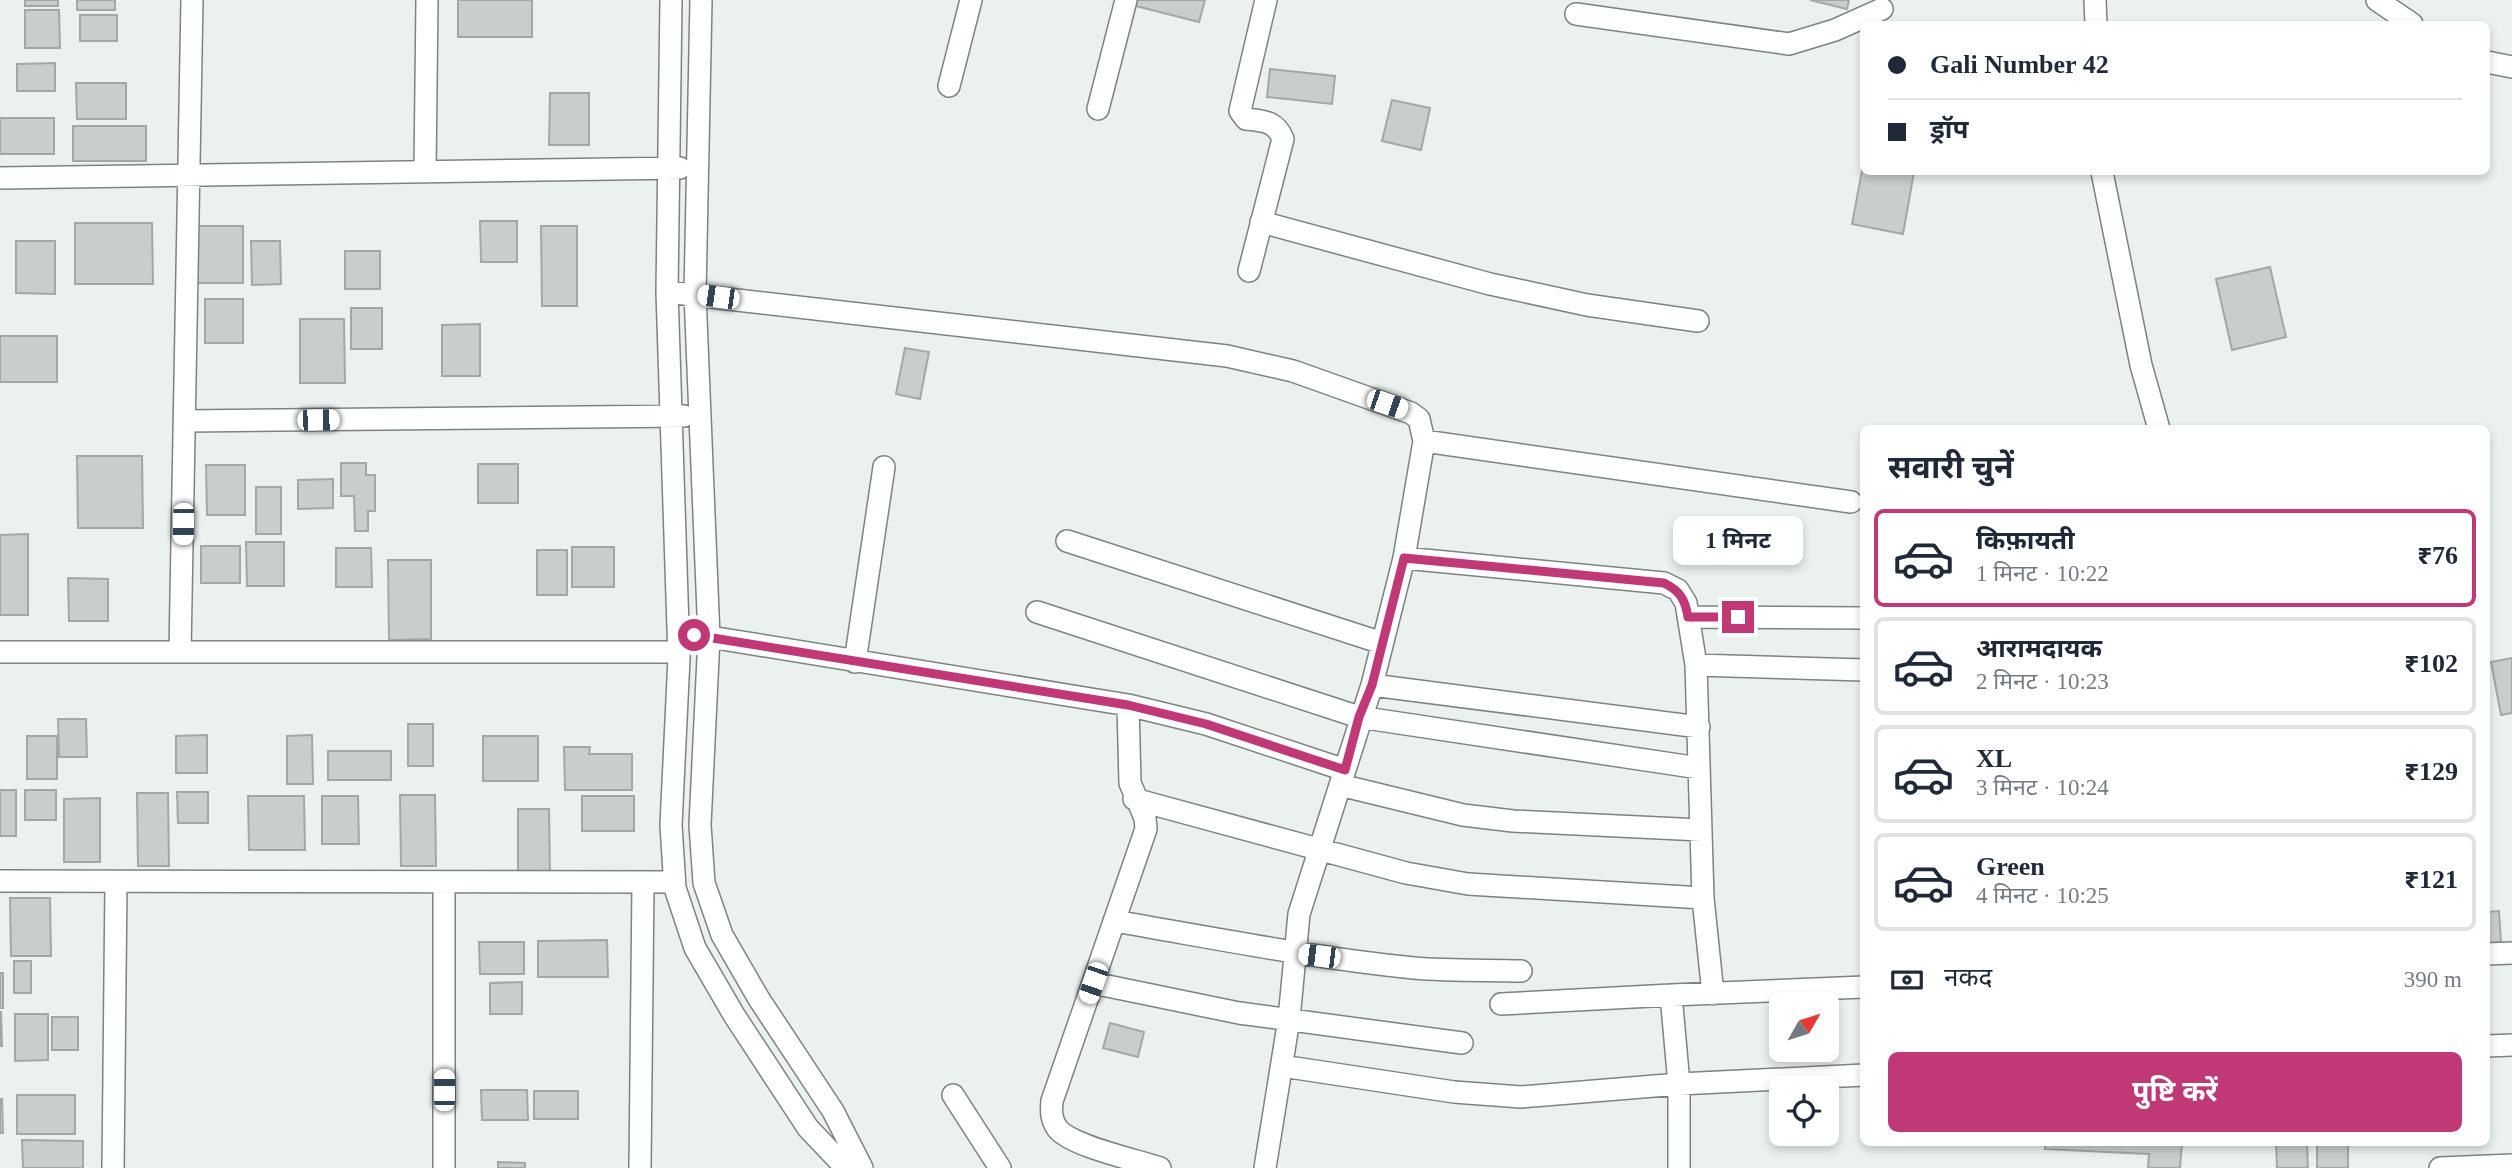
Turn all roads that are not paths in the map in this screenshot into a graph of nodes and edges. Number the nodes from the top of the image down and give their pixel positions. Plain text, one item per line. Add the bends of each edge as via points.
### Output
1 (192, 0) edge
2 (426, 0) edge
3 (671, 0) edge
4 (701, 0) edge
5 (971, 0) edge
6 (1126, 0) edge
7 (1266, 0) edge
8 (2095, 0) edge
9 (2377, 0) edge
10 (1882, 11) edge
11 (1576, 13) dead end
12 (2096, 21) edge
13 (2408, 21) edge
14 (2490, 63) edge
15 (2512, 67) edge
16 (949, 86) dead end
17 (1098, 109) dead end
18 (668, 168) junction
19 (698, 169) junction
20 (425, 172) junction
21 (189, 175) junction
22 (2103, 175) edge
23 (0, 178) edge
24 (1261, 222) junction
25 (1249, 271) dead end
26 (667, 292) junction
27 (695, 294) junction
28 (1698, 321) dead end
29 (700, 416) junction
30 (670, 417) junction
31 (185, 421) junction
32 (2159, 425) edge
33 (1424, 441) junction
34 (884, 467) dead end
35 (1851, 502) dead end
36 (1067, 541) dead end
37 (1404, 558) junction
38 (1037, 612) dead end
39 (1688, 617) junction
40 (1860, 618) edge
41 (709, 637) junction
42 (679, 642) junction
43 (1382, 643) junction
44 (0, 652) edge
45 (180, 653) junction
46 (855, 662) junction
47 (1696, 665) junction
48 (1860, 670) edge
49 (1372, 685) junction
50 (1128, 705) junction
51 (1359, 717) junction
52 (1699, 727) junction
53 (1699, 768) junction
54 (1343, 778) junction
55 (1134, 799) junction
56 (1701, 830) junction
57 (1320, 848) junction
58 (0, 881) edge
59 (674, 882) junction
60 (116, 883) junction
61 (444, 883) junction
62 (643, 883) junction
63 (1703, 898) junction
64 (1114, 921) junction
65 (1294, 953) junction
66 (2512, 953) edge
67 (2490, 954) edge
68 (1521, 971) dead end
69 (1093, 983) junction
70 (1860, 987) edge
71 (1713, 994) junction
72 (1671, 995) junction
73 (1501, 1004) dead end
74 (1289, 1019) junction
75 (1462, 1043) dead end
76 (2512, 1045) edge
77 (2490, 1046) edge
78 (1282, 1066) junction
79 (1860, 1075) edge
80 (1679, 1084) junction
81 (953, 1095) dead end
82 (2512, 1164) edge
83 (113, 1168) edge
84 (444, 1168) edge
85 (640, 1168) edge
86 (846, 1168) edge
87 (862, 1168) edge
88 (1000, 1168) edge
89 (1160, 1168) edge
90 (1265, 1168) edge
91 (1679, 1168) edge
92 (2440, 1168) edge

1 - 21 street
2 - 20 street
3 - 18 street
4 - 19 street
5 - 16 street
6 - 17 street
7 - 24 street via 1240,111 1246,120 1270,122 1283,139
8 - 12 street
9 - 13 street
10 - 11 street via 1789,44
14 - 15 street
18 - 19 street
18 - 20 street
18 - 26 street
19 - 27 street
20 - 21 street
21 - 23 street
21 - 31 street
22 - 32 street via 2141,365
24 - 25 street
24 - 28 street via 1490,284 1587,305
26 - 27 street
26 - 30 street
27 - 29 street
27 - 33 street via 1227,356 1293,372 1411,412 1419,419
29 - 30 street
29 - 41 street
30 - 31 street
30 - 42 street
31 - 45 street
33 - 35 street
33 - 37 street
34 - 46 street
36 - 43 street
37 - 39 street via 1664,583 1678,590
37 - 43 street
38 - 51 street
39 - 40 street
39 - 47 street
41 - 42 street
41 - 46 street
41 - 87 street via 700,825 704,883 722,935 833,1111
42 - 45 street
42 - 59 street via 671,825
43 - 49 street
44 - 45 street
46 - 50 street
47 - 48 street
47 - 52 street
49 - 51 street
49 - 52 street
50 - 54 street via 1206,724
50 - 55 street
51 - 53 street
51 - 54 street
52 - 53 street
53 - 56 street
54 - 56 street via 1428,808 1488,818
54 - 57 street
55 - 57 street
55 - 64 street via 1146,829
56 - 63 street
57 - 63 street via 1406,873 1468,884
57 - 65 street via 1299,914
58 - 60 street
59 - 62 street
59 - 86 street via 695,948 734,1014 808,1128
60 - 61 street
60 - 83 street
61 - 62 street
61 - 84 street
62 - 85 street
63 - 71 street
64 - 65 street
64 - 69 street
65 - 68 street via 1417,968
65 - 74 street
66 - 67 street
69 - 74 street via 1188,1005
69 - 89 street via 1051,1115 1058,1129 1072,1139
70 - 71 street
71 - 72 street
72 - 73 street
72 - 80 street
74 - 75 street
74 - 78 street
76 - 77 street
78 - 80 street via 1521,1097
78 - 90 street
79 - 80 street
80 - 91 street
81 - 88 street
82 - 92 street

